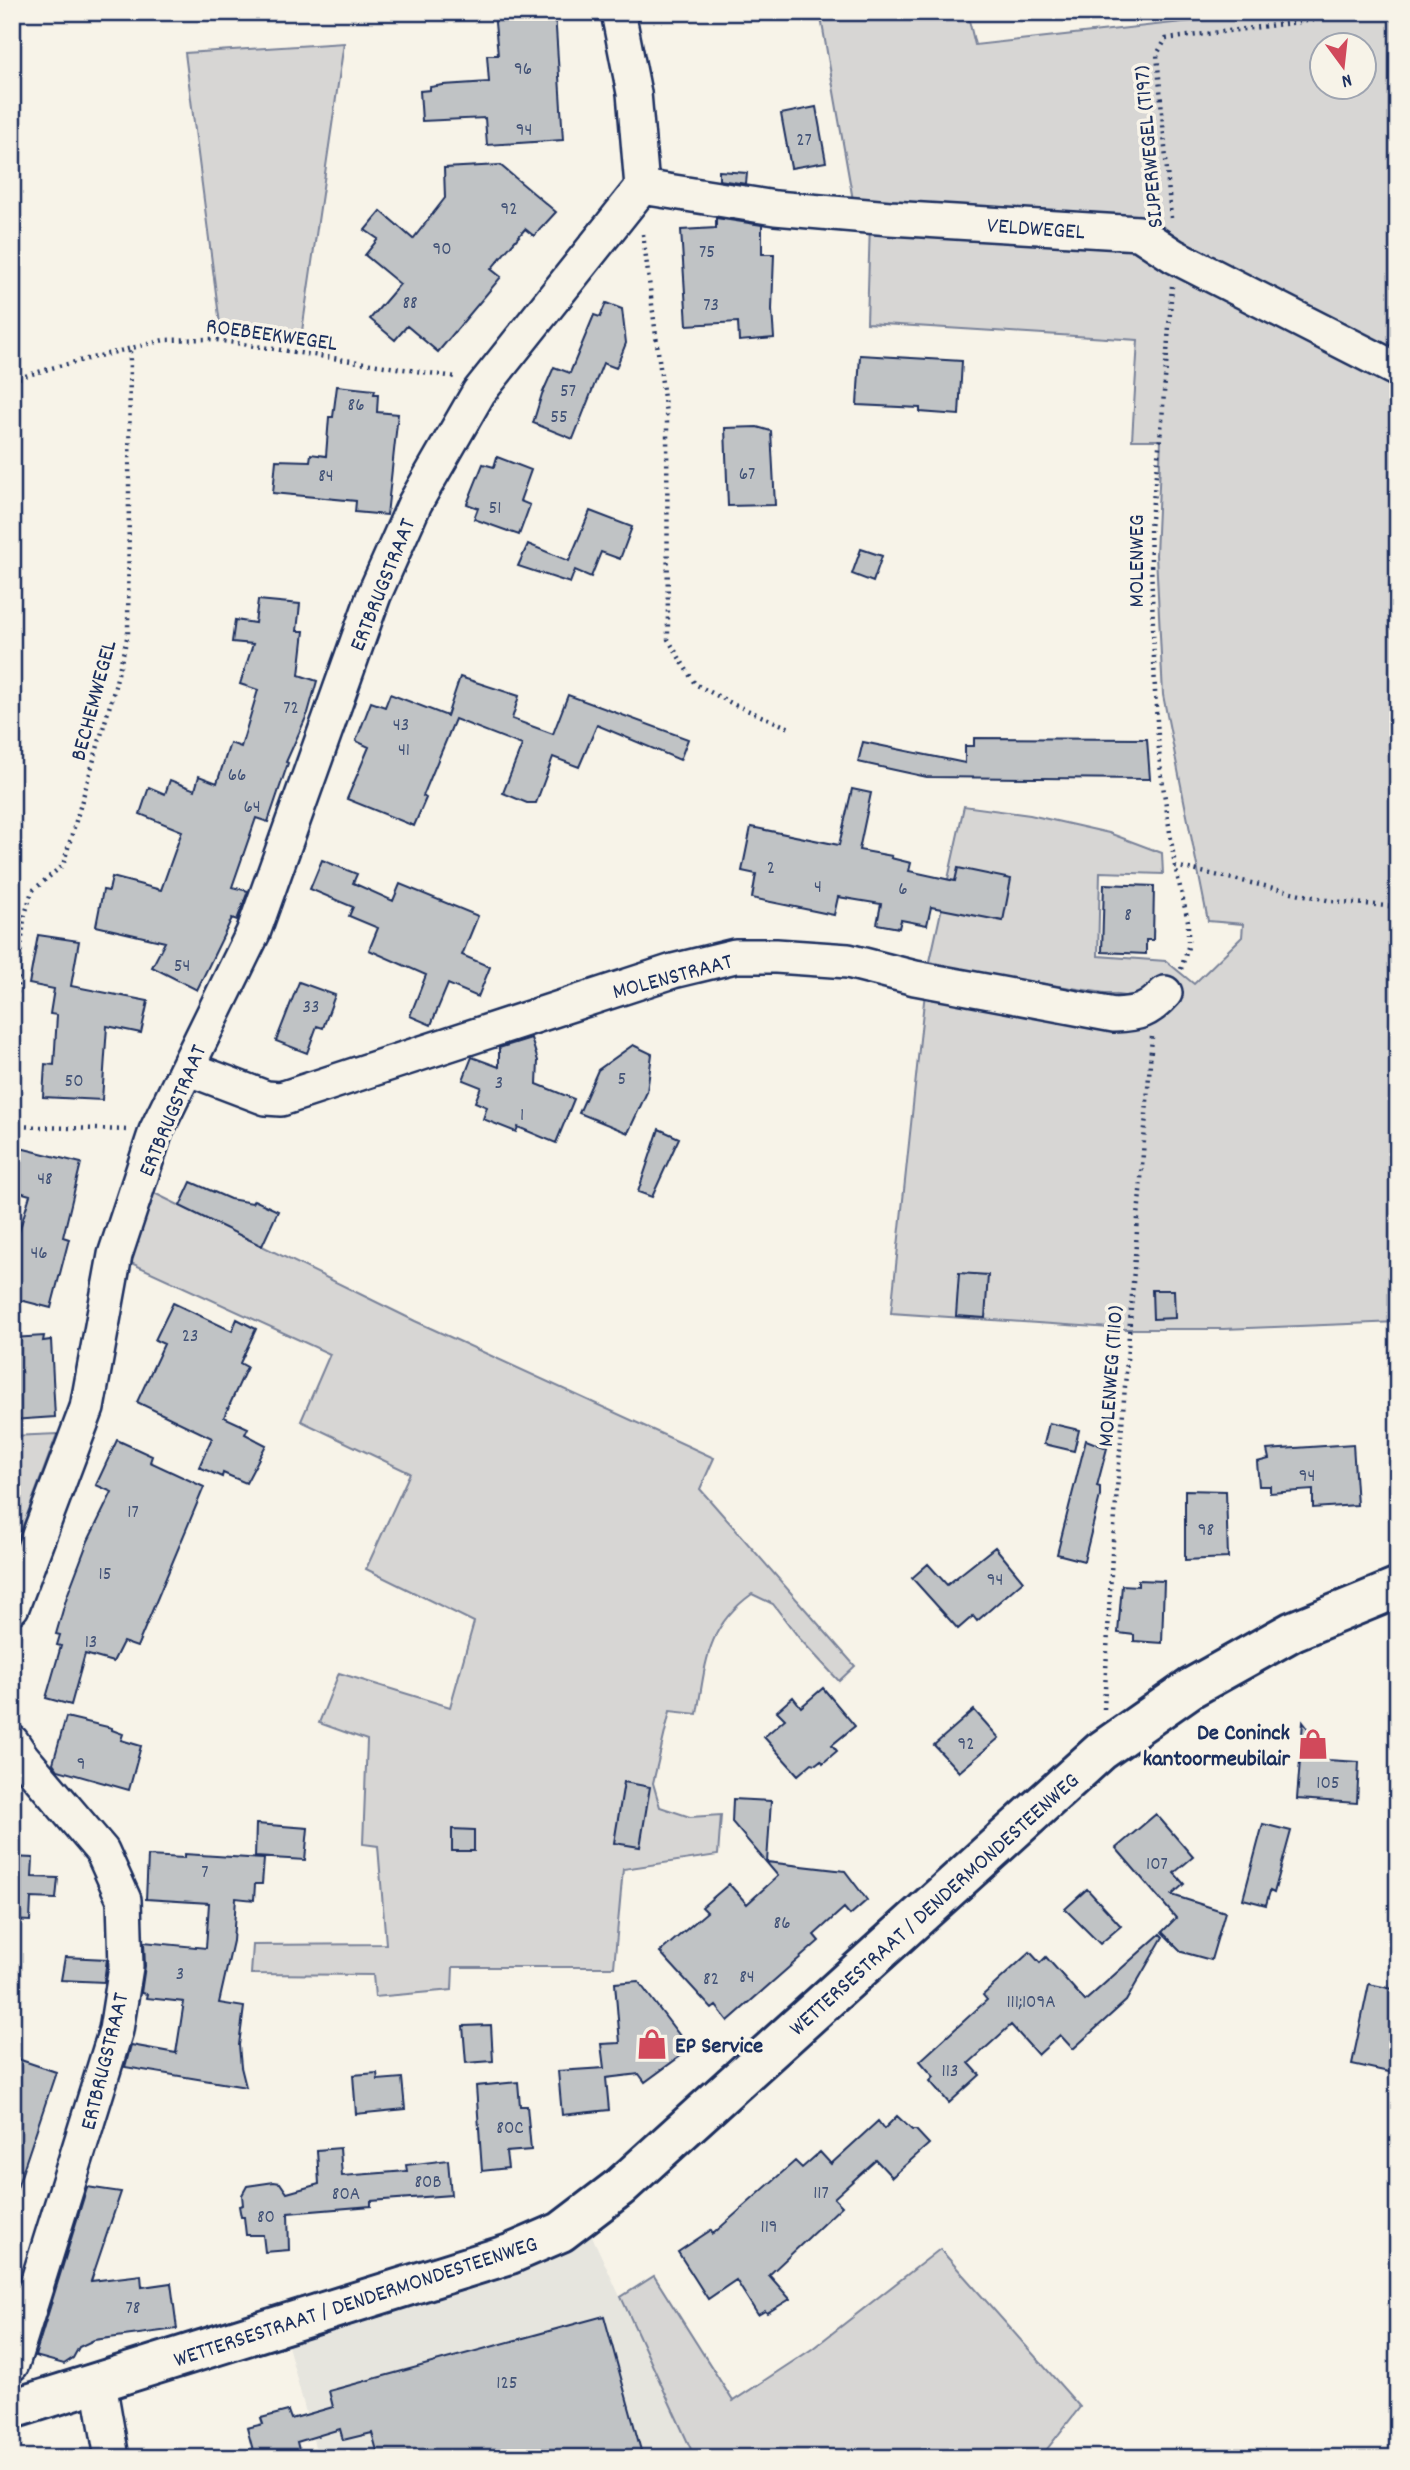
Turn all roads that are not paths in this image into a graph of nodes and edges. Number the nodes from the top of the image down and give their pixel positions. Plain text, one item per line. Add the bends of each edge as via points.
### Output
1 (618, 12) edge
2 (642, 187) junction
3 (1398, 370) edge
4 (1160, 999) road end
5 (187, 1068) junction
6 (1398, 1588) edge
7 (12, 1608) edge
8 (12, 1742) edge
9 (12, 2364) edge
10 (99, 2383) junction
11 (12, 2409) edge
12 (112, 2458) edge

1 - 2 street via 634,93
2 - 3 street, VELDWEGEL via 788,209 1139,233 1174,256
2 - 5 street, ERTBRUGSTRAAT via 479,392 415,503 384,572 253,933
4 - 5 street, MOLENSTRAAT via 1136,1014 1114,1015 848,961 735,956 673,971 281,1099 266,1098
5 - 7 street, ERTBRUGSTRAAT via 156,1131 115,1255 87,1408
6 - 10 main road, WETTERSESTRAAT / DENDERMONDESTEENWEG via 1293,1630 1191,1688 1101,1751 620,2187 561,2232 510,2254
8 - 9 street, ERTBRUGSTRAAT via 102,1851 124,1900 126,1967 116,2030
10 - 11 main road, WETTERSESTRAAT / DENDERMONDESTEENWEG
10 - 12 street

